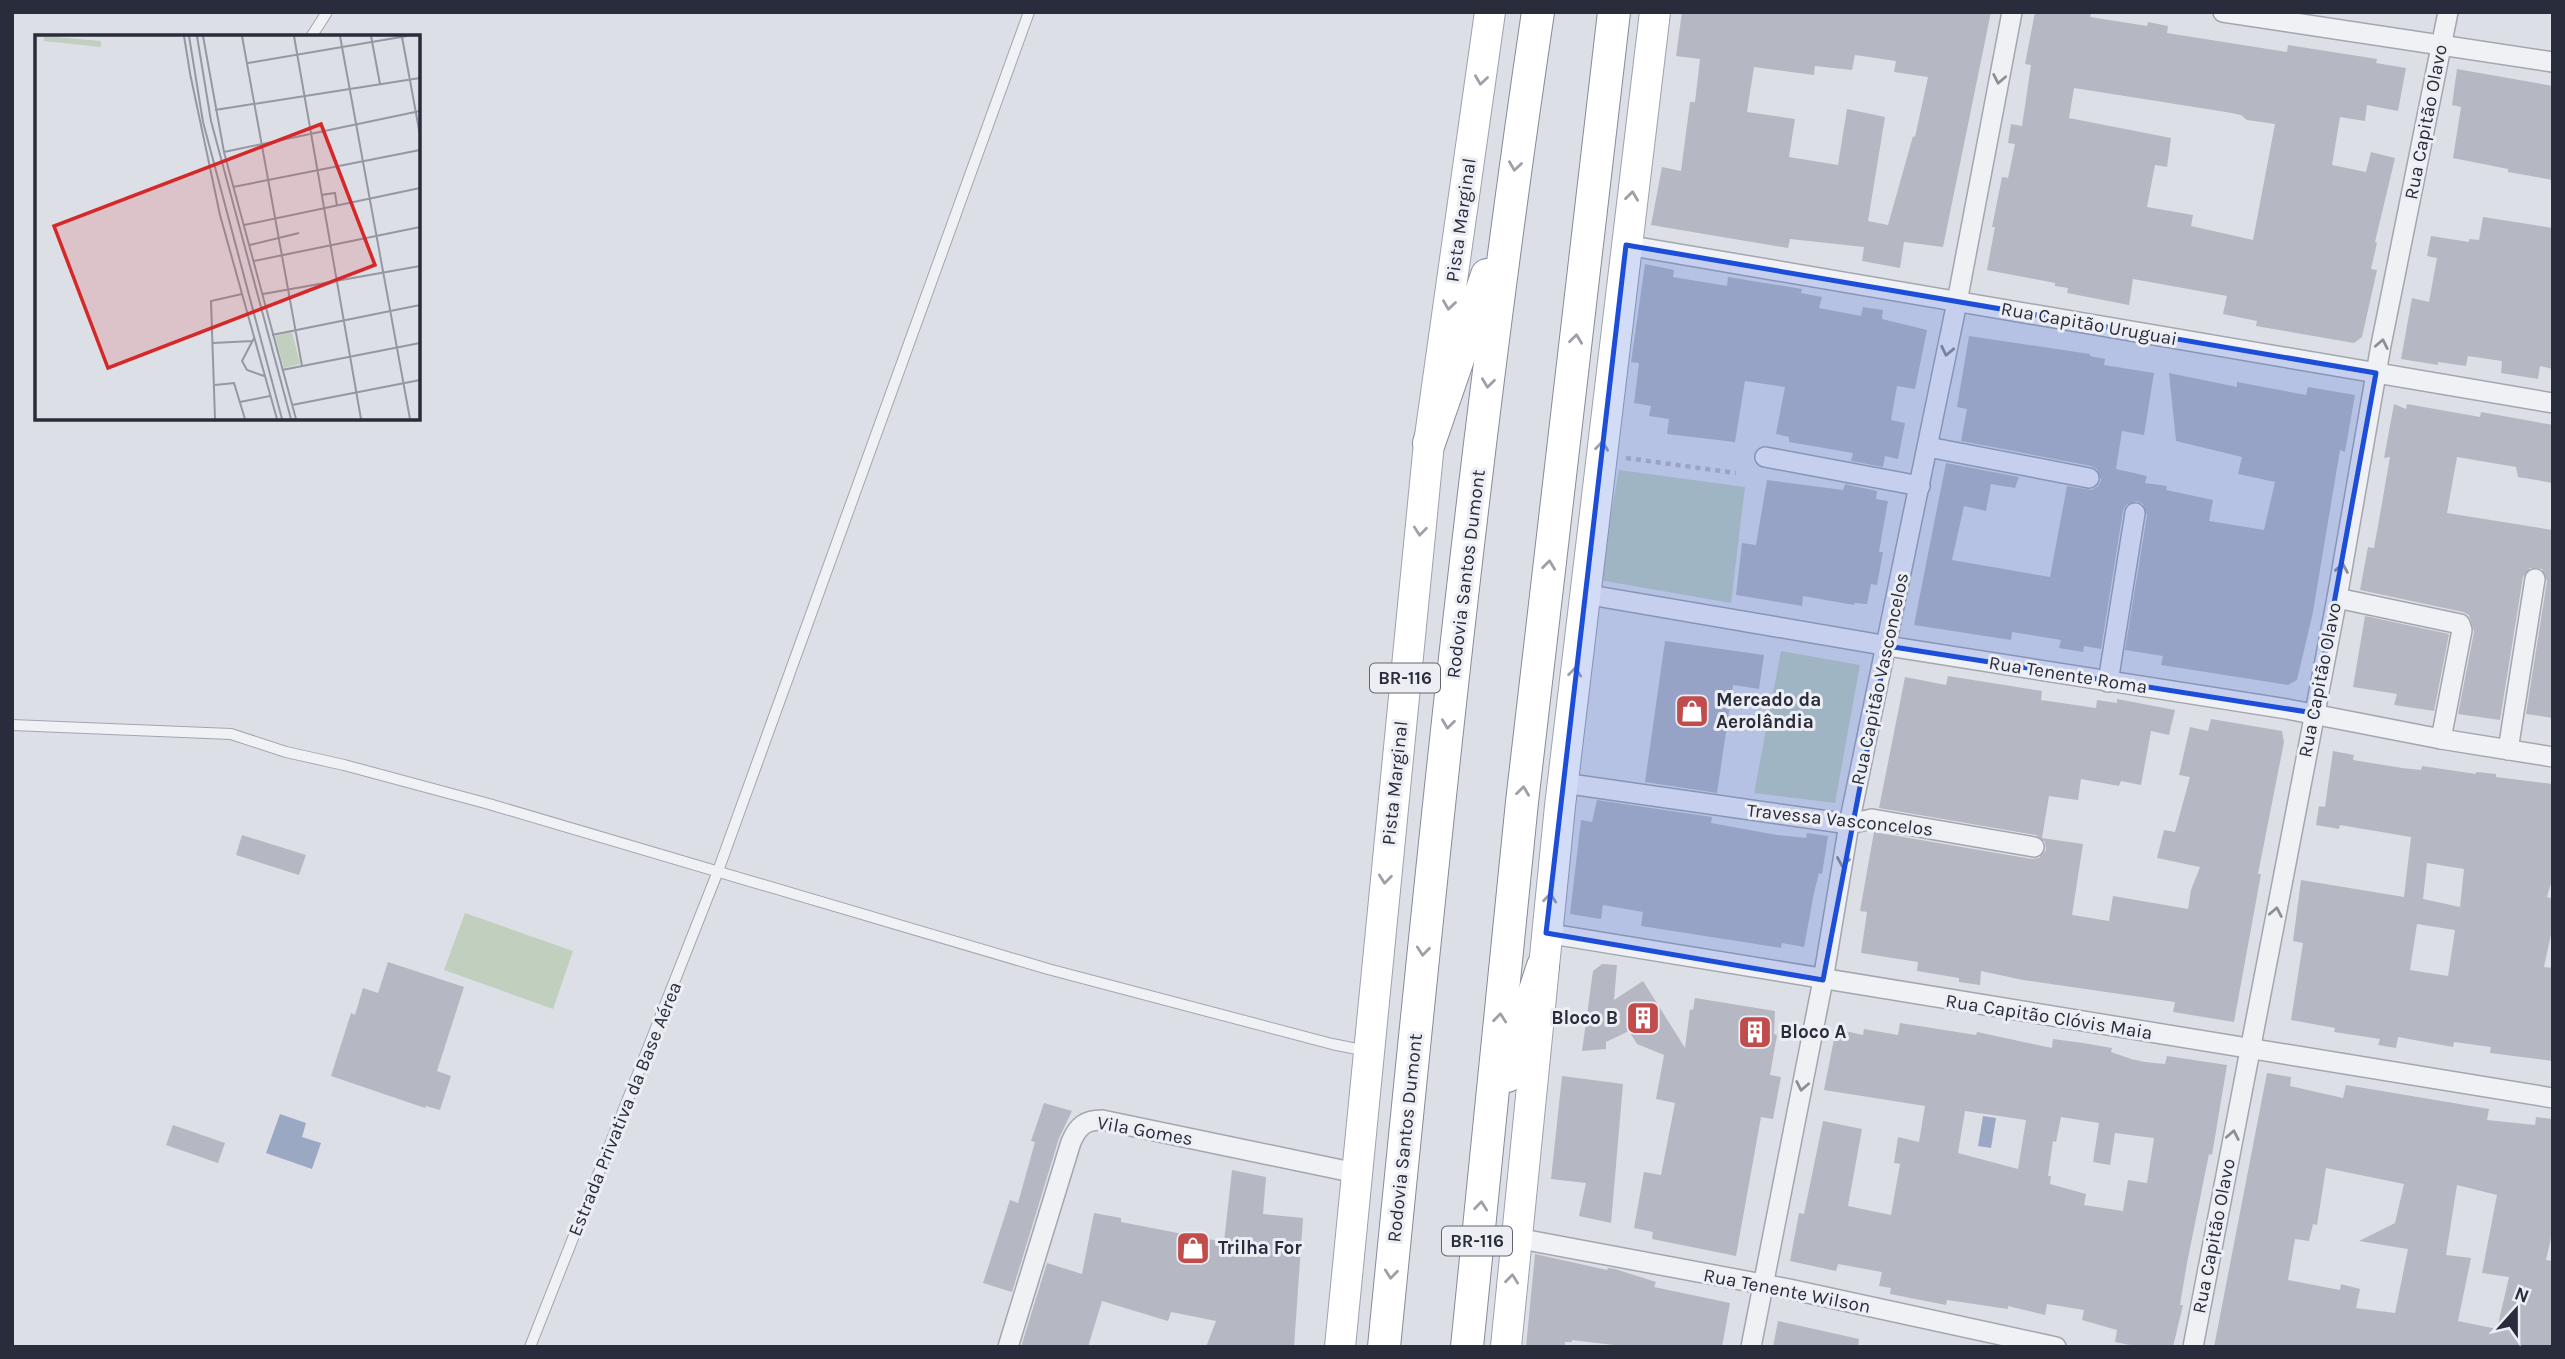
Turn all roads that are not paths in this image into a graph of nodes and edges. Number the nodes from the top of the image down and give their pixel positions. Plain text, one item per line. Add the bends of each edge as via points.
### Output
1 (327, 12) edge
2 (1029, 12) edge
3 (1490, 12) edge
4 (1538, 12) edge
5 (1614, 12) edge
6 (1655, 12) edge
7 (2011, 12) edge
8 (2223, 12) edge
9 (2448, 12) edge
10 (312, 35) edge
11 (2441, 44) junction
12 (2553, 62) edge
13 (1507, 218) junction
14 (1626, 245) junction
15 (1957, 302) junction
16 (2376, 373) junction
17 (2553, 403) edge
18 (1429, 443) junction
19 (1927, 447) junction
20 (1765, 457) dead end
21 (2089, 478) dead end
22 (1920, 486) junction
23 (2135, 513) dead end
24 (2535, 579) dead end
25 (1584, 594) junction
26 (2337, 598) junction
27 (1887, 646) junction
28 (2108, 682) junction
29 (2314, 713) junction
30 (12, 725) edge
31 (2441, 740) junction
32 (2508, 750) junction
33 (2553, 757) edge
34 (1563, 783) junction
35 (1849, 824) junction
36 (2034, 847) dead end
37 (718, 870) junction
38 (1546, 933) junction
39 (1543, 966) junction
40 (1823, 980) junction
41 (2250, 1049) junction
42 (1367, 1051) junction
43 (2553, 1098) edge
44 (1488, 1134) junction
45 (1356, 1173) junction
46 (1516, 1238) junction
47 (1762, 1285) junction
48 (530, 1347) edge
49 (1007, 1347) edge
50 (1340, 1347) edge
51 (1384, 1347) edge
52 (1467, 1347) edge
53 (1506, 1347) edge
54 (1751, 1347) edge
55 (2056, 1347) edge
56 (2193, 1347) edge

1 - 10 lane
2 - 37 lane, Estrada Privativa da Base Aérea
3 -> 18 main road, Pista Marginal / BR-116
4 -> 13 highway, Rodovia Santos Dumont / BR-116
44 -> 5 highway, BR-116
14 -> 6 main road, BR-116
7 -> 15 street, Rua Capitão Vasconcelos
8 - 11 street
9 - 11 street, Rua Capitão Olavo
11 - 12 street
16 -> 11 street, Rua Capitão Olavo
13 - 18 highway
13 -> 51 highway, Rodovia Santos Dumont / BR-116 via 1432,866
14 - 15 street, Rua Capitão Uruguai
25 -> 14 main road, BR-116
15 - 16 street, Rua Capitão Uruguai
15 -> 19 street, Rua Capitão Vasconcelos
16 - 17 street, Rua Capitão Uruguai
26 -> 16 street, Rua Capitão Olavo
18 -> 42 main road, Pista Marginal / BR-116
19 - 21 street
19 - 22 street, Rua Capitão Vasconcelos
20 - 22 street
22 - 27 street, Rua Capitão Vasconcelos
23 - 28 street
24 - 32 street
25 - 27 street, Rua Tenente Roma
34 -> 25 main road, BR-116
26 - 29 street, Rua Capitão Olavo
26 - 31 street via 2460,624
27 - 28 street, Rua Tenente Roma
27 - 35 street, Rua Capitão Vasconcelos
28 - 29 street, Rua Tenente Roma
29 - 31 street, Rua Tenente Roma
41 -> 29 street, Rua Capitão Olavo
30 - 37 lane via 231,734
31 - 32 street, Rua Tenente Roma
32 - 33 street, Rua Tenente Roma
34 - 35 street, Travessa Vasconcelos
38 -> 34 main road, BR-116
35 - 36 street, Travessa Vasconcelos via 1872,819
35 -> 40 street, Rua Capitão Vasconcelos
37 - 42 lane via 1048,969
37 - 48 lane, Estrada Privativa da Base Aérea
38 - 39 main road, BR-116
38 - 40 street, Rua Capitão Clóvis Maia
39 - 44 highway
39 - 46 main road, BR-116
40 - 41 street, Rua Capitão Clóvis Maia
40 -> 47 street, Rua Capitão Vasconcelos
41 - 43 street, Rua Capitão Clóvis Maia
56 -> 41 street, Rua Capitão Olavo
42 - 45 main road, Pista Marginal / BR-116
52 -> 44 highway, BR-116
45 - 49 street, Vila Gomes via 1102,1120 1085,1123 1072,1142
45 - 50 main road, Pista Marginal / BR-116
46 - 47 street, Rua Tenente Wilson
53 -> 46 main road, BR-116
47 - 54 street, Rua Capitão Vasconcelos
47 - 55 street, Rua Tenente Wilson

